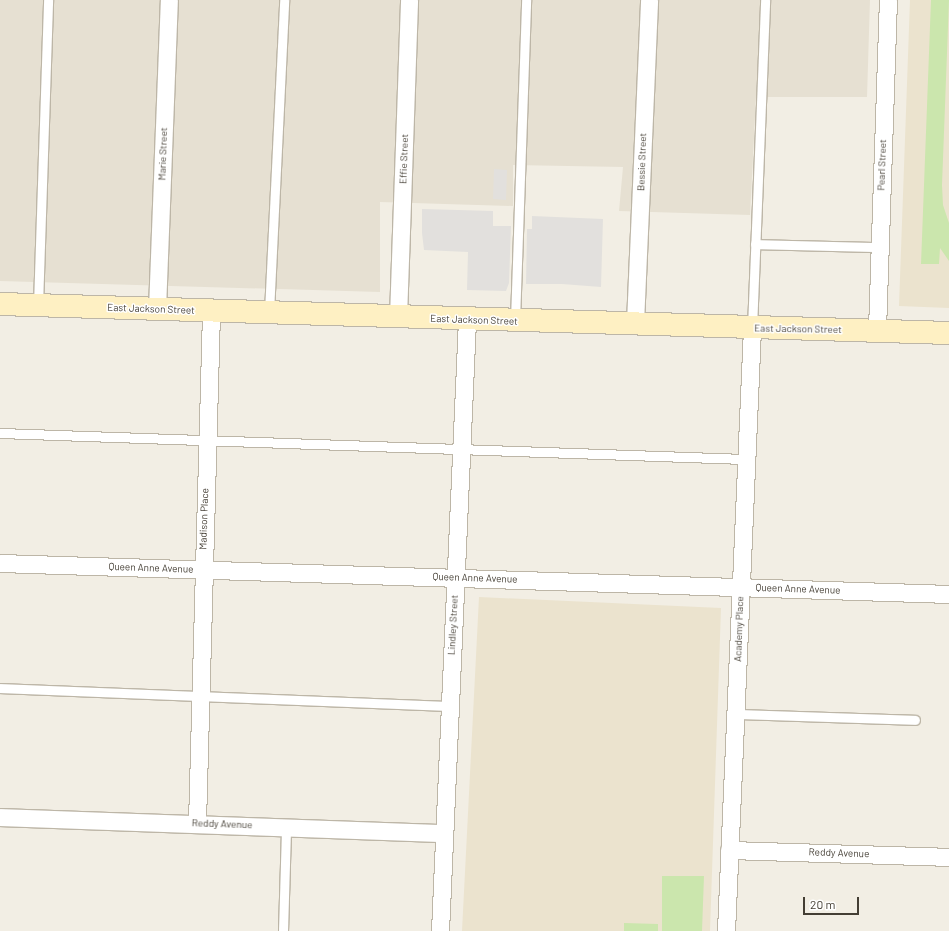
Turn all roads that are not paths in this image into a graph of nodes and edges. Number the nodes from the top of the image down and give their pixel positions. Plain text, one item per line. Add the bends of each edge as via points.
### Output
1 (48, 0) edge
2 (169, 0) edge
3 (284, 0) edge
4 (409, 0) edge
5 (526, 0) edge
6 (648, 0) edge
7 (764, 0) edge
8 (888, 0) edge
9 (755, 244) junction
10 (880, 247) junction
11 (0, 304) edge
12 (38, 305) junction
13 (157, 309) junction
14 (211, 312) junction
15 (269, 312) junction
16 (398, 317) junction
17 (467, 319) junction
18 (514, 321) junction
19 (635, 323) junction
20 (752, 328) junction
21 (877, 330) junction
22 (949, 333) edge
23 (0, 433) edge
24 (207, 441) junction
25 (461, 450) junction
26 (746, 459) junction
27 (0, 563) edge
28 (202, 569) junction
29 (456, 577) junction
30 (741, 587) junction
31 (949, 594) edge
32 (0, 688) edge
33 (200, 696) junction
34 (450, 706) junction
35 (735, 714) junction
36 (915, 720) dead end
37 (0, 817) edge
38 (197, 823) junction
39 (286, 827) junction
40 (444, 833) junction
41 (729, 850) junction
42 (949, 857) edge
43 (282, 931) edge
44 (440, 931) edge
45 (726, 931) edge

1 - 12 lane
2 - 13 street, Marie Street
3 - 15 lane
4 - 16 street, Effie Street
5 - 18 lane
6 - 19 street, Bessie Street
7 - 9 lane
8 - 10 street, Pearl Street
9 - 10 lane
9 - 20 lane
10 - 21 street, Pearl Street
11 - 12 street, East Jackson Street
12 - 13 street, East Jackson Street
13 - 14 street, East Jackson Street
14 - 15 street, East Jackson Street
14 - 24 street, Madison Place
15 - 16 street, East Jackson Street
16 - 17 street, East Jackson Street
17 - 18 street, East Jackson Street
17 - 25 street, Lindley Street
18 - 19 street, East Jackson Street
19 - 20 street, East Jackson Street
20 - 21 street, East Jackson Street
20 - 26 street, Academy Place
21 - 22 street, East Jackson Street
23 - 24 lane
24 - 25 lane
24 - 28 street, Madison Place
25 - 26 lane
25 - 29 street, Lindley Street
26 - 30 street, Academy Place
27 - 28 street, Queen Anne Avenue
28 - 29 street, Queen Anne Avenue
28 - 33 street, Madison Place
29 - 30 street, Queen Anne Avenue
29 - 34 street, Lindley Street
30 - 31 street, Queen Anne Avenue
30 - 35 street, Academy Place
32 - 33 lane
33 - 34 lane
33 - 38 street, Madison Place
34 - 40 street, Lindley Street
35 - 36 lane
35 - 41 street, Academy Place
37 - 38 street, Reddy Avenue
38 - 39 street, Reddy Avenue
39 - 40 street, Reddy Avenue
39 - 43 lane
40 - 44 street, Lindley Street
41 - 42 street, Reddy Avenue
41 - 45 street, Academy Place

